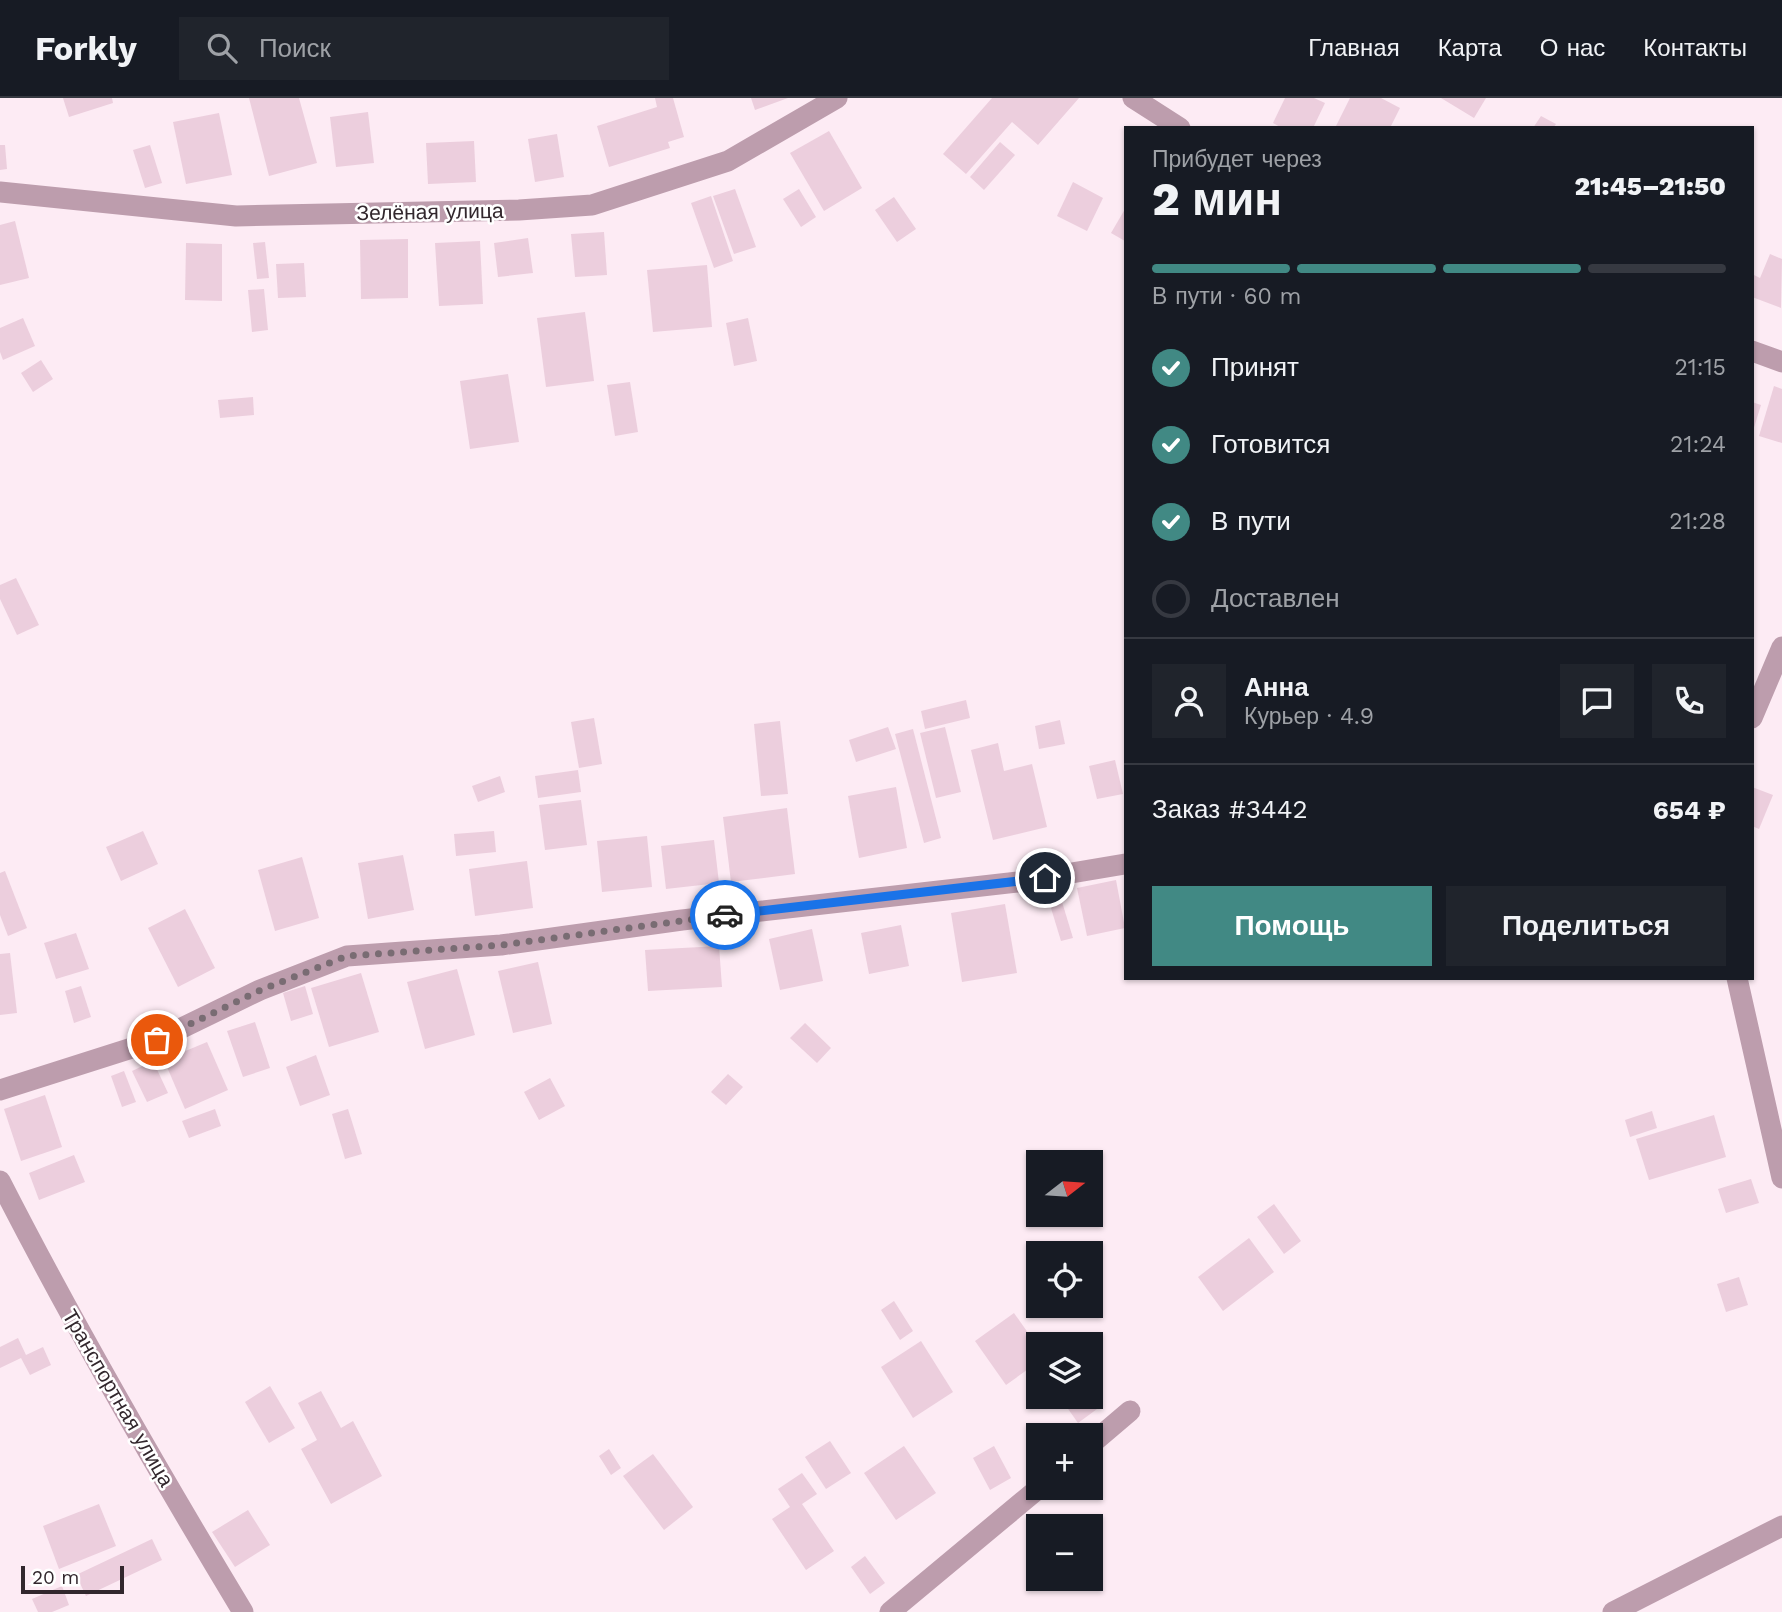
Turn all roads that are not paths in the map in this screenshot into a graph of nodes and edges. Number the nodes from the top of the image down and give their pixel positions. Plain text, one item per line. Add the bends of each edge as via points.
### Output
1 (837, 98) edge
2 (1133, 98) edge
3 (1177, 126) edge
4 (0, 192) edge
5 (1754, 352) edge
6 (1782, 362) edge
7 (1782, 647) edge
8 (1754, 713) edge
9 (1124, 864) edge
10 (1737, 980) edge
11 (0, 1090) edge
12 (1782, 1178) edge
13 (0, 1181) edge
14 (1130, 1411) dead end
15 (1103, 1434) edge
16 (1026, 1499) edge
17 (1782, 1526) edge
18 (243, 1612) edge
19 (890, 1612) edge
20 (1614, 1612) edge

1 - 4 street, Зелёная улица via 728,161 592,205 236,216
2 - 3 street
5 - 6 street
7 - 8 street
9 - 11 street via 1018,882 502,945 347,956 261,990 157,1040
10 - 12 street
13 - 18 street, Транспортная улица via 150,1456
14 - 15 street
16 - 19 street
17 - 20 street

